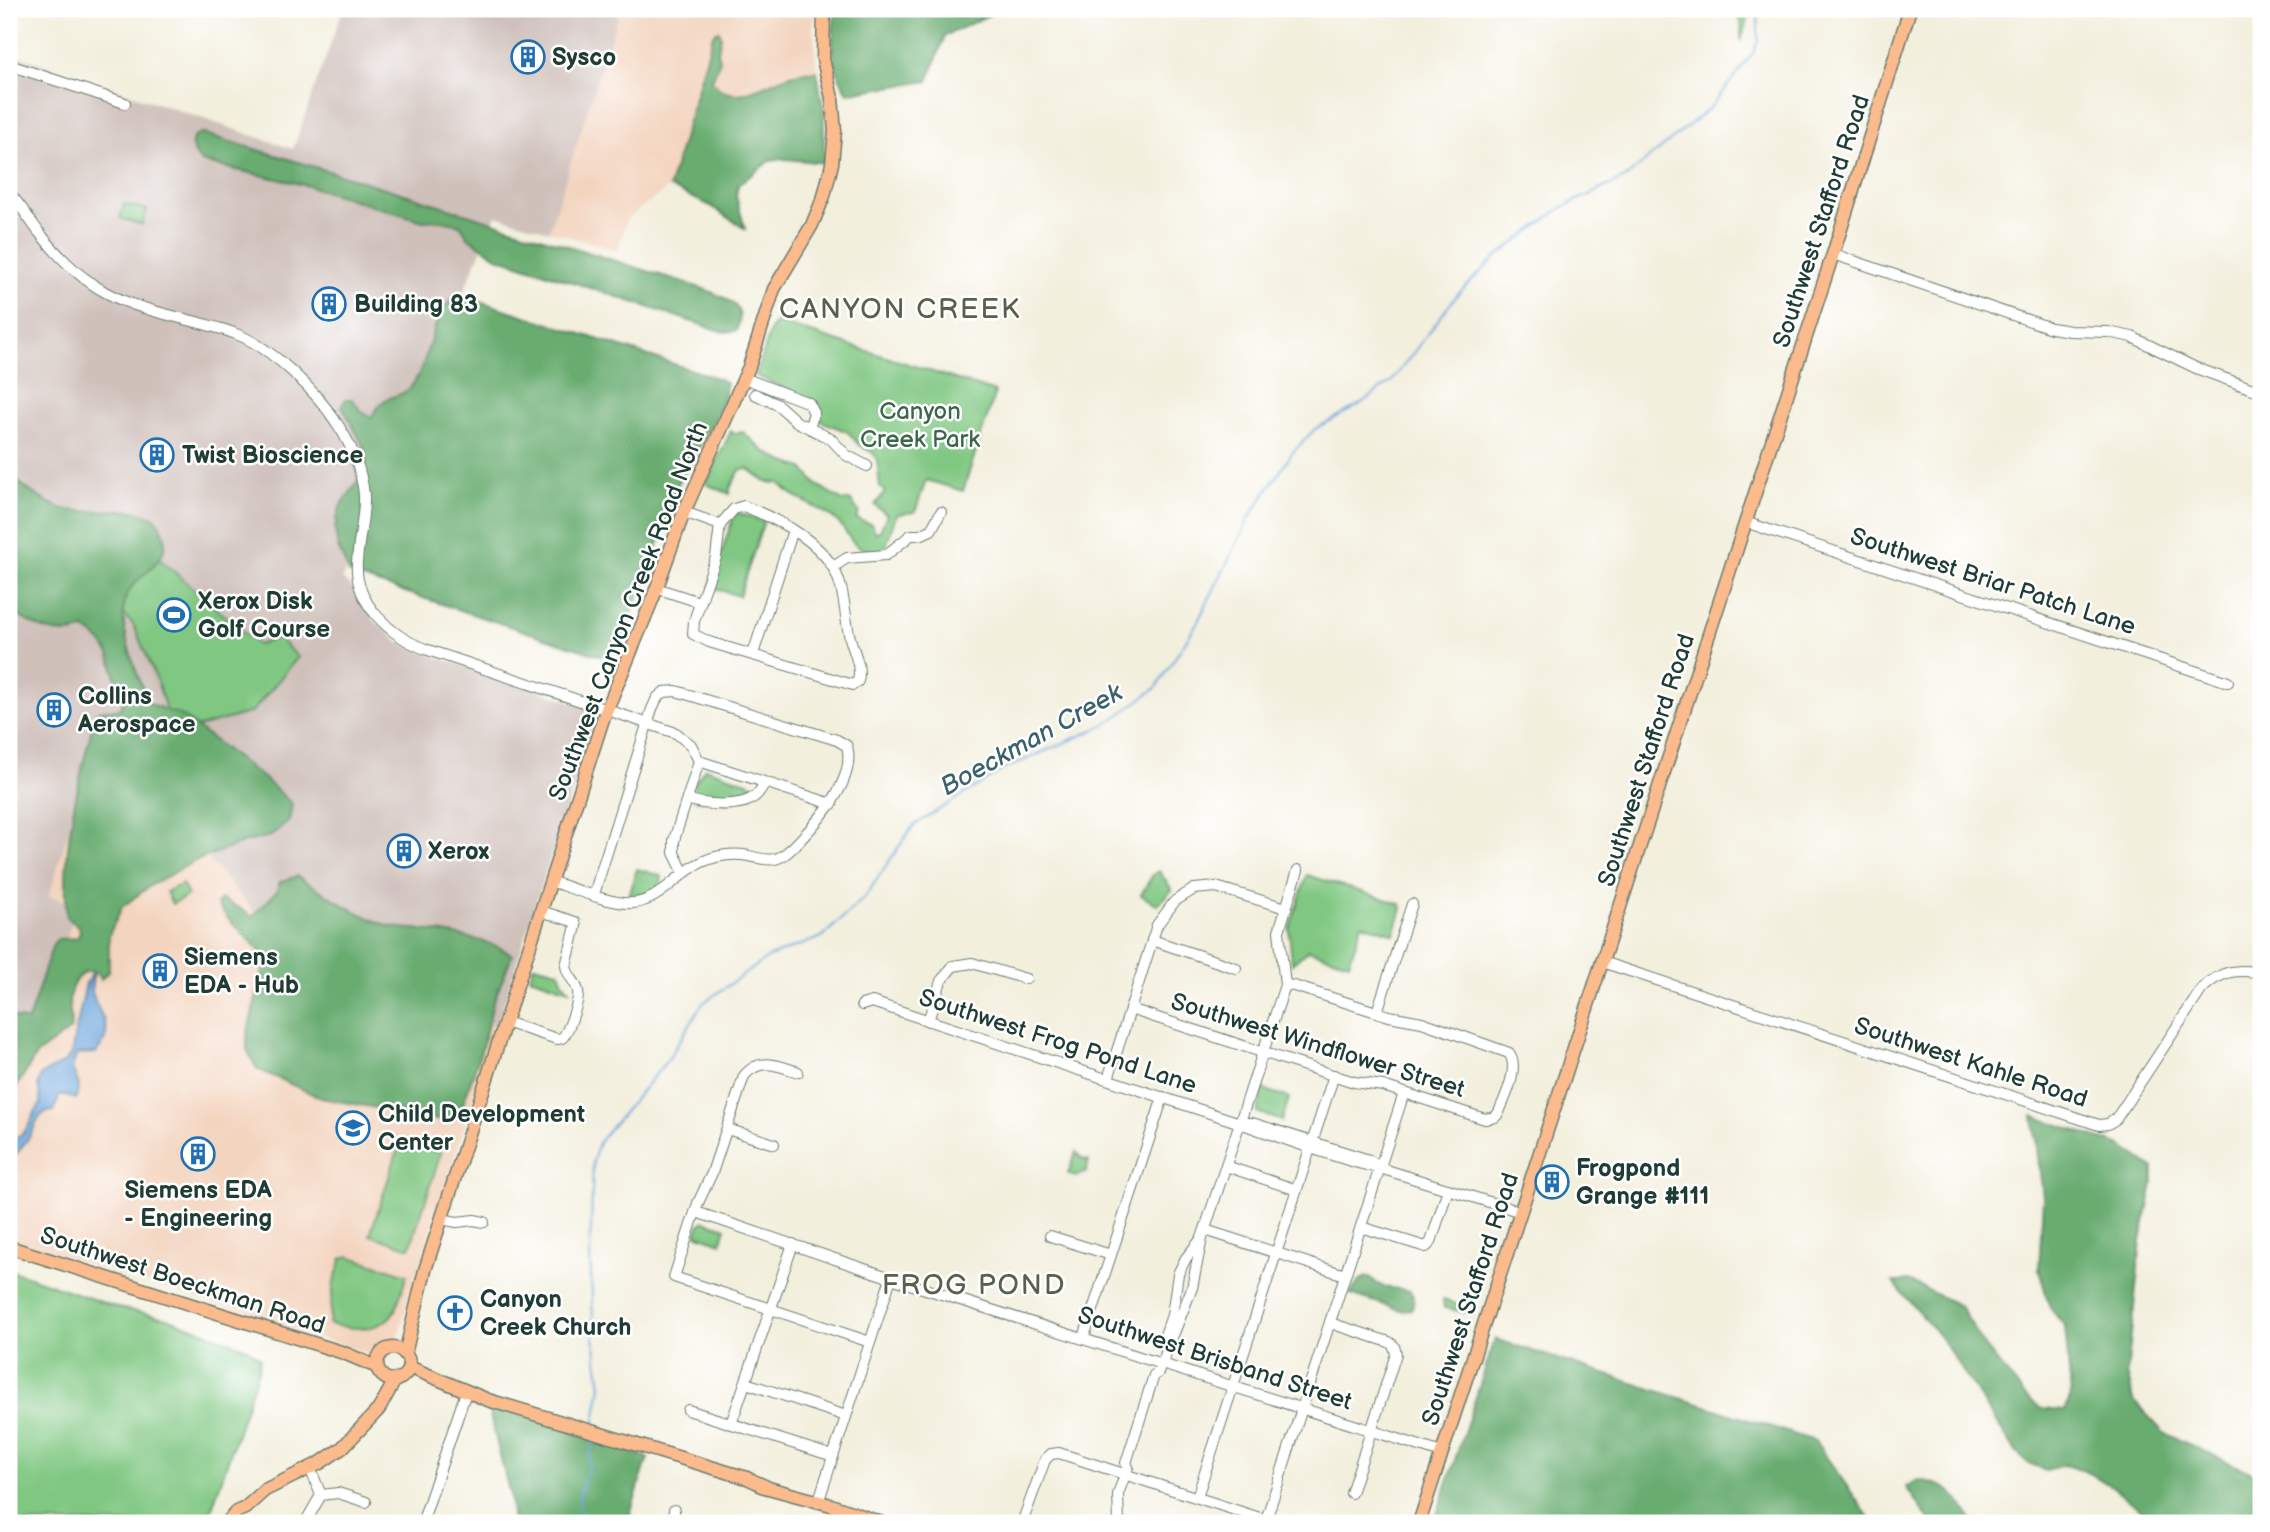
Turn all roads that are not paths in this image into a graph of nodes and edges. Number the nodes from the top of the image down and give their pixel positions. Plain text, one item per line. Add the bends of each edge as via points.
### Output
1 (824, 9) edge
2 (1910, 9) edge
3 (9, 65) edge
4 (125, 103) dead end
5 (9, 193) edge
6 (1833, 254) junction
7 (744, 378) junction
8 (2261, 392) edge
9 (755, 394) dead end
10 (809, 428) junction
11 (867, 466) dead end
12 (684, 512) junction
13 (940, 512) dead end
14 (1745, 522) junction
15 (720, 525) junction
16 (793, 530) junction
17 (833, 567) junction
18 (656, 588) junction
19 (699, 602) junction
20 (752, 654) junction
21 (2228, 681) dead end
22 (607, 709) junction
23 (648, 723) junction
24 (699, 761) junction
25 (764, 783) junction
26 (687, 799) junction
27 (832, 804) junction
28 (1298, 870) dead end
29 (684, 873) junction
30 (550, 881) junction
31 (594, 894) junction
32 (1412, 904) dead end
33 (1286, 908) junction
34 (541, 911) junction
35 (1152, 940) junction
36 (1602, 962) junction
37 (1236, 968) dead end
38 (2261, 973) edge
39 (1026, 979) dead end
40 (1285, 985) junction
41 (862, 1005) dead end
42 (1130, 1009) junction
43 (1377, 1012) junction
44 (928, 1021) junction
45 (505, 1022) junction
46 (1263, 1052) junction
47 (798, 1072) dead end
48 (1334, 1075) junction
49 (1108, 1079) junction
50 (1404, 1093) junction
51 (1163, 1097) junction
52 (1240, 1123) junction
53 (727, 1129) junction
54 (775, 1144) dead end
55 (1312, 1145) junction
56 (1226, 1166) junction
57 (1380, 1168) junction
58 (1448, 1189) junction
59 (1297, 1190) junction
60 (696, 1212) junction
61 (1521, 1212) junction
62 (441, 1219) junction
63 (484, 1222) dead end
64 (1361, 1227) junction
65 (1203, 1234) junction
66 (1050, 1236) dead end
67 (793, 1244) junction
68 (9, 1247) edge
69 (1277, 1253) junction
70 (1111, 1255) junction
71 (1345, 1275) junction
72 (891, 1278) junction
73 (770, 1308) junction
74 (413, 1312) junction
75 (1330, 1323) junction
76 (1084, 1338) junction
77 (870, 1342) junction
78 (1166, 1350) junction
79 (393, 1368) junction
80 (1159, 1368) junction
81 (746, 1383) junction
82 (1233, 1386) junction
83 (470, 1396) junction
84 (1302, 1408) junction
85 (688, 1410) dead end
86 (846, 1416) junction
87 (731, 1424) junction
88 (1372, 1430) junction
89 (1442, 1453) junction
90 (833, 1456) junction
91 (310, 1468) junction
92 (1126, 1474) junction
93 (1351, 1493) dead end
94 (321, 1494) junction
95 (1197, 1497) junction
96 (366, 1502) dead end
97 (820, 1503) junction
98 (245, 1508) junction
99 (674, 1510) dead end
100 (1265, 1521) edge
101 (227, 1523) edge
102 (236, 1523) edge
103 (305, 1523) edge
104 (422, 1523) edge
105 (674, 1523) edge
106 (882, 1523) edge
107 (1022, 1523) edge
108 (1119, 1523) edge
109 (1126, 1523) edge
110 (1419, 1523) edge

1 - 7 main road, Southwest Canyon Creek Road North via 823,59 835,131 830,172 816,217 774,289
2 - 6 main road, Southwest Stafford Road
3 - 4 street
5 - 22 street via 60,256 94,285 128,303 246,338 273,356 332,415 355,456 362,481 357,576 366,600 392,631 425,649
6 - 8 street via 2051,328 2132,337
6 - 14 main road, Southwest Stafford Road
7 - 10 street via 809,403 814,413
7 - 12 main road, Southwest Canyon Creek Road North
9 - 10 street
10 - 11 street
12 - 15 street
12 - 18 main road, Southwest Canyon Creek Road North
13 - 17 street via 931,530 911,535 891,553 848,558
14 - 21 street, Southwest Briar Patch Lane
14 - 36 main road, Southwest Stafford Road
15 - 16 street via 734,509 744,506
15 - 19 street via 716,557
16 - 17 street
16 - 20 street
17 - 20 street via 859,667 858,681 848,684
18 - 19 street
18 - 22 main road, Southwest Canyon Creek Road North
19 - 20 street via 693,634
22 - 23 street
22 - 30 main road, Southwest Canyon Creek Road North
23 - 24 street via 680,736 693,747
23 - 27 street via 659,695 670,691 842,742 847,746 848,761
23 - 31 street
24 - 25 street
24 - 26 street
25 - 26 street via 753,799 741,803 703,804
25 - 27 street
26 - 29 street via 673,847
27 - 29 street via 780,857 720,856
28 - 33 street
29 - 31 street via 640,902 618,902
30 - 31 street
30 - 34 main road, Southwest Canyon Creek Road North
32 - 43 street
33 - 35 street via 1204,887 1175,901
33 - 40 street via 1279,936
34 - 45 main road, Southwest Canyon Creek Road North
34 - 45 street via 576,926 566,972 578,995 568,1029 557,1039
35 - 37 street
35 - 42 street
36 - 38 street, Southwest Kahle Road via 2099,1125 2116,1119 2210,981 2243,969
36 - 61 main road, Southwest Stafford Road
39 - 44 street via 972,963 953,966 941,981
40 - 43 street
40 - 46 street
41 - 44 street, Southwest Frog Pond Lane via 872,1002
42 - 46 street, Southwest Windflower Street
42 - 49 street
43 - 50 street, Southwest Windflower Street via 1422,1022 1504,1050 1512,1058 1514,1069 1495,1117 1485,1119
44 - 49 street, Southwest Frog Pond Lane
45 - 62 main road, Southwest Canyon Creek Road North
46 - 48 street, Southwest Windflower Street
46 - 52 street
47 - 53 street via 768,1063 750,1070
48 - 50 street, Southwest Windflower Street
48 - 55 street
49 - 51 street, Southwest Frog Pond Lane
50 - 57 street
51 - 52 street, Southwest Frog Pond Lane
51 - 70 street
52 - 55 street, Southwest Frog Pond Lane via 1252,1123
52 - 56 street
53 - 54 street
53 - 60 street
55 - 57 street, Southwest Frog Pond Lane
55 - 59 street
56 - 59 street
56 - 65 street
57 - 58 street, Southwest Frog Pond Lane
57 - 64 street
58 - 61 street, Southwest Frog Pond Lane
58 - 64 street via 1427,1252
59 - 69 street
60 - 67 street, Southwest Brisband Street
60 - 73 street via 674,1277
61 - 89 main road, Southwest Stafford Road
62 - 63 street
62 - 74 main road, Southwest Canyon Creek Road North
64 - 71 street
65 - 69 street
65 - 78 street via 1192,1288
65 - 78 street via 1178,1274 1163,1341
66 - 70 street
67 - 72 street, Southwest Brisband Street
67 - 73 street
68 - 79 main road, Southwest Boeckman Road
69 - 71 street
69 - 82 street
70 - 76 street
71 - 75 street
72 - 76 street, Southwest Brisband Street
72 - 77 street
73 - 77 street
73 - 81 street
74 - 79 main road, Southwest Canyon Creek Road North via 415,1318
74 - 79 main road, Southwest Canyon Creek Road North via 393,1348
75 - 84 street
75 - 88 street via 1389,1342 1395,1349 1396,1359
76 - 80 street, Southwest Brisband Street
77 - 86 street
78 - 80 street
79 - 83 main road, Southwest Boeckman Road
79 - 91 main road, Southwest Canyon Creek Road North via 379,1409 354,1438
80 - 82 street, Southwest Brisband Street
80 - 92 street
81 - 86 street
81 - 87 street
82 - 84 street, Southwest Brisband Street
82 - 95 street
83 - 97 main road, Southwest Boeckman Road
83 - 104 street
84 - 88 street, Southwest Brisband Street
84 - 100 street
85 - 87 street
86 - 90 street
87 - 90 street
88 - 89 street, Southwest Brisband Street
88 - 93 street
89 - 110 main road, Southwest Stafford Road
90 - 97 street
91 - 94 street
91 - 98 main road, Southwest Canyon Creek Road North via 265,1490
92 - 95 street
92 - 107 street via 1059,1452 1051,1454 1038,1475
92 - 108 street via 1118,1494
92 - 109 street
94 - 96 street via 338,1493
94 - 103 street
95 - 100 street
97 - 106 main road, Southwest Boeckman Road
98 - 101 main road, Southwest Canyon Creek Road North
98 - 102 main road
99 - 105 street

